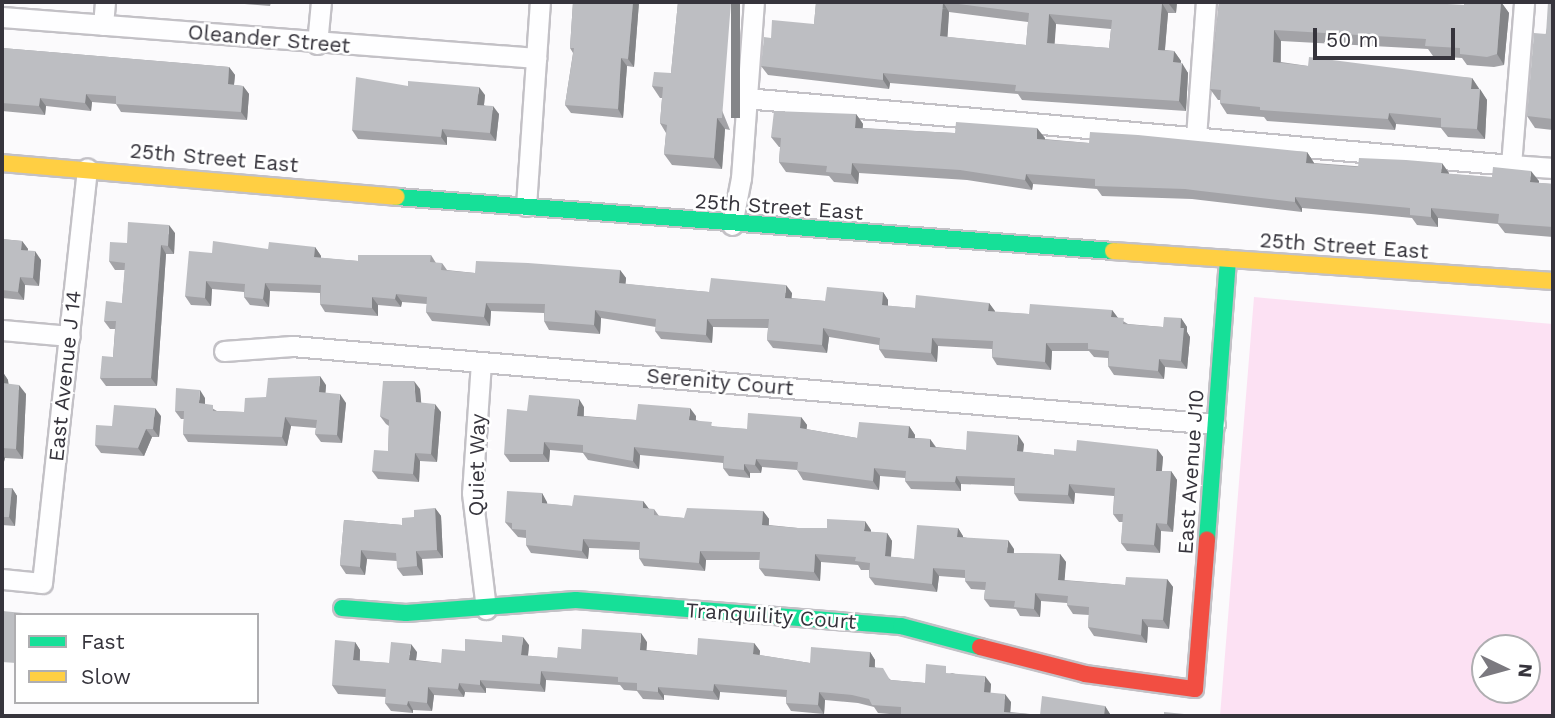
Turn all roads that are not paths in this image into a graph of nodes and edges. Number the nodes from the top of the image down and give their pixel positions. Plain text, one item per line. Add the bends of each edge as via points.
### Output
1 (105, 2) edge
2 (321, 2) edge
3 (540, 2) edge
4 (754, 2) edge
5 (1206, 2) edge
6 (1524, 2) edge
7 (2, 17) edge
8 (103, 25) junction
9 (317, 44) junction
10 (536, 58) junction
11 (746, 98) junction
12 (1196, 138) junction
13 (2, 163) edge
14 (1511, 165) junction
15 (1553, 168) edge
16 (87, 169) junction
17 (526, 206) junction
18 (733, 225) junction
19 (1228, 259) junction
20 (1553, 281) edge
21 (2, 330) edge
22 (70, 336) junction
23 (224, 351) dead end
24 (481, 362) junction
25 (1215, 424) junction
26 (2, 579) edge
27 (342, 608) dead end
28 (486, 609) junction
29 (1195, 689) joint

1 - 8 street
2 - 9 street
3 - 10 street
4 - 11 street
5 - 12 street
6 - 14 street
7 - 8 street, Oleander Street
8 - 9 street, Oleander Street
9 - 10 street, Oleander Street
10 - 17 street
11 - 12 street
11 - 18 street
12 - 14 street
13 - 16 street, 25th Street East
14 - 15 street
16 - 17 street, 25th Street East
16 - 22 street, East Avenue J 14
17 - 18 street, 25th Street East
18 - 19 street, 25th Street East
19 - 20 street, 25th Street East
19 - 25 street, East Avenue J10
21 - 22 street
22 - 26 street, East Avenue J 14 via 42,583
23 - 24 street, Serenity Court via 292,346
24 - 25 street, Serenity Court
24 - 28 street, Quiet Way via 472,493
25 - 29 street, East Avenue J10
27 - 28 street, Tranquility Court via 405,612
28 - 29 street, Tranquility Court via 576,600 901,626 1085,674

